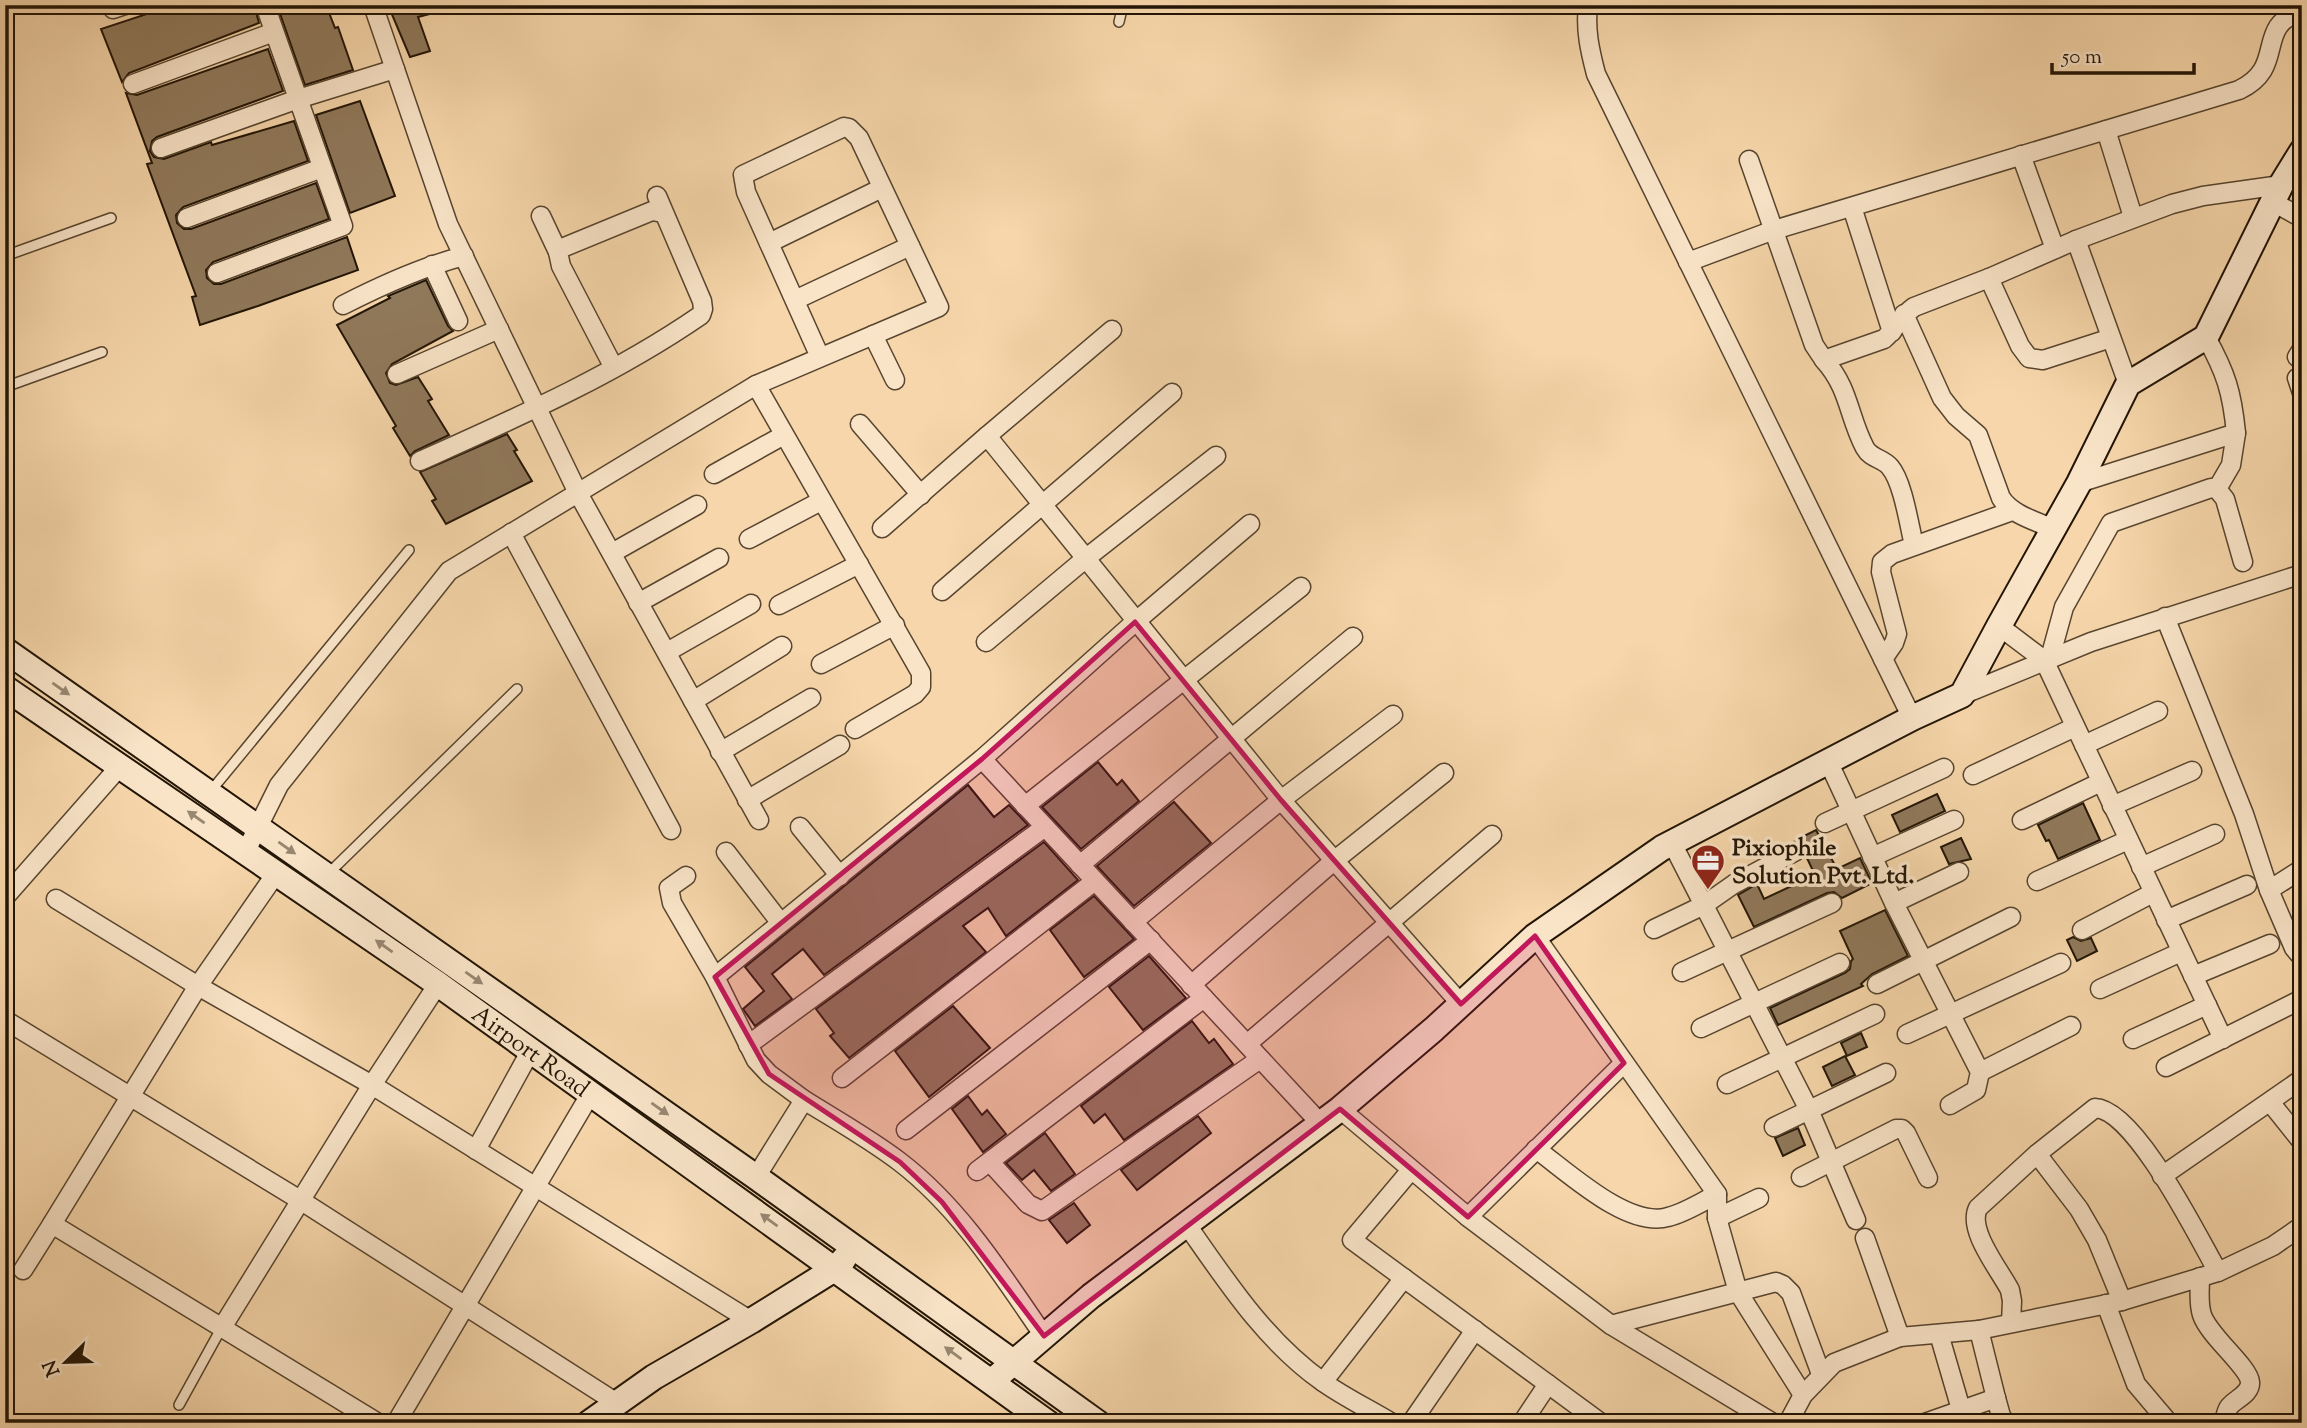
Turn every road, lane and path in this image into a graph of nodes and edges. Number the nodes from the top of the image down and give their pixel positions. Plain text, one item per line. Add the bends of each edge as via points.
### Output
1 (265, 5) edge
2 (373, 5) edge
3 (1123, 5) edge
4 (1588, 5) edge
5 (2302, 11) edge
6 (1119, 22) dead end
7 (274, 32) junction
8 (395, 69) junction
9 (133, 84) dead end
10 (298, 99) junction
11 (2106, 130) junction
12 (161, 148) dead end
13 (2302, 151) edge
14 (2021, 155) junction
15 (1749, 160) dead end
16 (322, 168) junction
17 (882, 188) junction
18 (2277, 194) junction
19 (657, 195) dead end
20 (1852, 206) junction
21 (663, 213) junction
22 (541, 216) dead end
23 (2133, 217) junction
24 (111, 218) dead end
25 (187, 218) dead end
26 (2302, 218) edge
27 (1774, 230) junction
28 (2076, 240) junction
29 (769, 243) junction
30 (910, 246) junction
31 (2055, 249) junction
32 (558, 252) junction
33 (5, 256) edge
34 (464, 256) junction
35 (1688, 262) junction
36 (432, 264) junction
37 (217, 272) dead end
38 (1989, 278) junction
39 (795, 300) junction
40 (343, 305) dead end
41 (1904, 314) junction
42 (458, 321) dead end
43 (499, 329) junction
44 (1112, 330) dead end
45 (1892, 332) junction
46 (873, 335) junction
47 (2206, 337) junction
48 (2111, 338) junction
49 (102, 352) dead end
50 (820, 357) junction
51 (1824, 360) junction
52 (614, 368) junction
53 (397, 374) dead end
54 (895, 380) dead end
55 (2127, 384) junction
56 (756, 385) junction
57 (5, 387) edge
58 (1172, 393) dead end
59 (537, 409) junction
60 (860, 424) dead end
61 (2236, 433) junction
62 (784, 435) junction
63 (988, 436) junction
64 (1216, 456) dead end
65 (420, 461) dead end
66 (714, 474) dead end
67 (2079, 483) junction
68 (2217, 489) junction
69 (578, 493) junction
70 (920, 495) junction
71 (821, 501) junction
72 (697, 505) dead end
73 (1043, 505) junction
74 (2012, 510) junction
75 (1250, 524) dead end
76 (882, 528) dead end
77 (2054, 529) junction
78 (511, 533) junction
79 (749, 539) dead end
80 (1914, 545) junction
81 (409, 550) dead end
82 (612, 553) junction
83 (719, 558) dead end
84 (1085, 559) junction
85 (2243, 562) dead end
86 (859, 564) junction
87 (2302, 574) edge
88 (1301, 587) dead end
89 (942, 591) dead end
90 (638, 603) junction
91 (751, 604) dead end
92 (779, 605) dead end
93 (2165, 617) junction
94 (1135, 622) junction
95 (895, 625) junction
96 (1998, 625) junction
97 (1353, 637) dead end
98 (986, 642) dead end
99 (782, 646) dead end
100 (5, 650) edge
101 (667, 652) junction
102 (1883, 659) junction
103 (2047, 659) junction
104 (821, 664) dead end
105 (1184, 681) junction
106 (5, 688) edge
107 (517, 689) dead end
108 (1962, 695) junction
109 (811, 698) dead end
110 (693, 701) junction
111 (2158, 711) dead end
112 (1393, 715) dead end
113 (1912, 718) junction
114 (2075, 727) junction
115 (855, 729) dead end
116 (1230, 738) junction
117 (840, 745) dead end
118 (2084, 745) junction
119 (720, 752) junction
120 (982, 760) junction
121 (1828, 761) junction
122 (121, 765) junction
123 (1944, 768) dead end
124 (2192, 771) dead end
125 (1444, 773) dead end
126 (1973, 775) dead end
127 (2101, 782) junction
128 (209, 793) junction
129 (747, 800) junction
130 (1281, 800) junction
131 (1025, 806) junction
132 (2112, 806) junction
133 (1851, 811) junction
134 (759, 820) dead end
135 (1954, 820) dead end
136 (2022, 820) dead end
137 (1825, 823) dead end
138 (258, 827) junction
139 (800, 827) dead end
140 (1045, 827) junction
141 (671, 830) dead end
142 (2215, 834) dead end
143 (1492, 835) dead end
144 (2128, 840) junction
145 (1672, 843) junction
146 (246, 851) junction
147 (1796, 851) dead end
148 (726, 852) dead end
149 (1872, 857) junction
150 (1335, 860) junction
151 (1080, 865) junction
152 (2141, 867) junction
153 (2302, 869) edge
154 (277, 872) junction
155 (1959, 872) dead end
156 (327, 876) junction
157 (686, 876) dead end
158 (839, 876) junction
159 (1095, 881) junction
160 (2037, 881) dead end
161 (2247, 885) dead end
162 (2269, 890) junction
163 (2153, 892) junction
164 (5, 897) edge
165 (56, 899) dead end
166 (1832, 903) dead end
167 (1894, 903) junction
168 (1704, 905) junction
169 (2011, 917) dead end
170 (2166, 920) junction
171 (780, 922) junction
172 (1133, 922) junction
173 (1391, 923) junction
174 (1654, 929) dead end
175 (2082, 930) dead end
176 (1535, 936) junction
177 (1151, 940) junction
178 (2270, 944) dead end
179 (1728, 952) junction
180 (2181, 952) junction
181 (2302, 953) edge
182 (1924, 961) junction
183 (1840, 963) dead end
184 (2061, 963) dead end
185 (1682, 972) dead end
186 (2193, 976) junction
187 (716, 977) junction
188 (439, 984) junction
189 (1877, 984) dead end
190 (1191, 985) junction
191 (198, 986) junction
192 (2100, 989) dead end
193 (1204, 998) junction
194 (2298, 1001) dead end
195 (1461, 1003) junction
196 (1754, 1003) junction
197 (2207, 1005) junction
198 (1875, 1014) dead end
199 (1952, 1014) junction
200 (5, 1020) edge
201 (2071, 1026) dead end
202 (1701, 1028) dead end
203 (1907, 1034) dead end
204 (2133, 1039) dead end
205 (2223, 1039) junction
206 (1247, 1044) junction
207 (748, 1045) junction
208 (531, 1050) junction
209 (1260, 1059) junction
210 (1783, 1059) junction
211 (1625, 1063) junction
212 (2166, 1067) dead end
213 (1980, 1072) junction
214 (1885, 1073) dead end
215 (842, 1078) dead end
216 (2302, 1079) edge
217 (1727, 1084) dead end
218 (372, 1085) junction
219 (591, 1093) junction
220 (130, 1097) junction
221 (804, 1100) junction
222 (2270, 1102) junction
223 (1950, 1105) dead end
224 (1809, 1110) junction
225 (1330, 1117) junction
226 (1774, 1127) dead end
227 (906, 1130) dead end
228 (2302, 1142) edge
229 (1536, 1149) junction
230 (476, 1150) junction
231 (2037, 1154) junction
232 (1831, 1163) junction
233 (1411, 1170) junction
234 (2162, 1176) junction
235 (756, 1177) junction
236 (1801, 1177) dead end
237 (1928, 1178) dead end
238 (534, 1186) junction
239 (1717, 1194) junction
240 (1759, 1198) dead end
241 (300, 1200) junction
242 (1468, 1217) junction
243 (1717, 1218) junction
244 (1856, 1220) dead end
245 (52, 1224) junction
246 (1188, 1225) junction
247 (2301, 1229) edge
248 (1865, 1238) dead end
249 (855, 1248) junction
250 (836, 1268) junction
251 (23, 1270) dead end
252 (2209, 1274) junction
253 (1404, 1278) junction
254 (1738, 1292) junction
255 (2114, 1303) junction
256 (465, 1306) junction
257 (751, 1321) junction
258 (2011, 1323) junction
259 (1611, 1325) junction
260 (223, 1326) junction
261 (1475, 1330) junction
262 (1979, 1331) junction
263 (1939, 1334) junction
264 (1044, 1336) junction
265 (1899, 1336) junction
266 (1015, 1362) junction
267 (1821, 1374) junction
268 (992, 1381) junction
269 (1323, 1382) junction
270 (1548, 1384) junction
271 (1803, 1395) junction
272 (1996, 1398) junction
273 (617, 1404) junction
274 (179, 1405) dead end
275 (1963, 1417) edge
276 (378, 1423) edge
277 (396, 1423) edge
278 (589, 1423) edge
279 (1048, 1423) edge
280 (1098, 1423) edge
281 (1392, 1423) edge
282 (1411, 1423) edge
283 (1522, 1423) edge
284 (1601, 1423) edge
285 (1773, 1423) edge
286 (1788, 1423) edge
287 (1925, 1423) edge
288 (2006, 1423) edge
289 (2169, 1423) edge
290 (2224, 1423) edge

1 - 7 street
2 - 8 street
3 - 6 lane
4 - 35 street via 1588,45 1596,74
5 - 11 street via 2278,24 2266,67 2249,85
7 - 9 street
7 - 10 street
8 - 10 street
8 - 34 street via 448,224
10 - 12 street
10 - 16 street
11 - 14 street
11 - 23 street
13 - 18 main road
14 - 20 street
14 - 31 street
15 - 27 street
16 - 25 street
16 - 37 street via 343,226
17 - 29 street
17 - 29 street via 859,138 844,127 747,171 743,183
17 - 30 street
18 - 23 street via 2203,195
18 - 26 street
18 - 47 main road
19 - 21 street
20 - 27 street
20 - 45 street
21 - 32 street via 652,211
21 - 52 street via 704,309 696,319
22 - 32 street
23 - 28 street
24 - 33 lane
27 - 35 street
27 - 51 street via 1814,345
28 - 31 street
28 - 48 street
29 - 39 street
30 - 39 street
30 - 46 street via 939,307
31 - 38 street
32 - 52 street
34 - 36 street
34 - 43 street
35 - 102 street
36 - 40 street
36 - 42 street
38 - 41 street
38 - 48 street via 2029,358 2043,360
39 - 50 street
41 - 45 street
41 - 74 street via 1942,398 1978,435 2001,498
43 - 53 street
43 - 59 street
44 - 63 street
45 - 51 street
46 - 50 street
46 - 54 street
47 - 55 main road
47 - 61 street via 2224,370
48 - 55 street
49 - 57 lane
50 - 56 street
51 - 80 street via 1844,388 1864,447 1895,475
52 - 59 street
55 - 67 main road
56 - 62 street
56 - 69 street
58 - 73 street
59 - 65 street
59 - 69 street
60 - 70 street
61 - 67 street
61 - 68 street via 2231,465
62 - 66 street
62 - 71 street
63 - 70 street
63 - 73 street
64 - 84 street
67 - 77 main road
68 - 85 street via 2225,499
68 - 103 street via 2111,523 2064,607
69 - 78 street
69 - 82 street
70 - 76 street
71 - 79 street
71 - 86 street
72 - 82 street
73 - 84 street
73 - 89 street
74 - 77 street
74 - 80 street
75 - 94 street
77 - 96 main road
78 - 138 street via 449,570 279,785
78 - 141 street
80 - 102 street via 1892,554 1881,565 1897,634
81 - 128 lane
82 - 90 street
83 - 90 street
84 - 94 street
84 - 98 street
86 - 92 street
86 - 95 street
87 - 93 street
88 - 105 street
90 - 101 street
91 - 101 street
93 - 103 street
93 - 162 street via 2244,814
94 - 105 street
94 - 120 street
95 - 104 street
95 - 115 street via 922,673 921,687
96 - 103 street
96 - 108 main road
97 - 116 street
99 - 110 street
100 -> 128 main road
101 - 110 street
102 - 113 street
103 - 108 street
103 - 114 street
105 - 116 street
105 - 131 street
106 - 122 main road, Airport Road
107 - 156 lane
108 - 113 main road
109 - 119 street
110 - 119 street
111 - 118 street
112 - 130 street
113 - 121 main road
114 - 118 street
114 - 126 street
116 - 130 street
116 - 151 street
117 - 129 street
118 - 127 street
119 - 129 street
120 - 131 street
120 - 158 street
121 - 133 street
121 - 145 main road
146 -> 122 main road, Airport Road
122 - 164 street
123 - 133 street
124 - 132 street
125 - 150 street
127 - 132 street
127 - 136 street
128 - 138 main road
129 - 134 street
130 - 150 street
130 - 172 street
131 - 140 street
132 - 144 street
133 - 137 street
133 - 149 street
135 - 149 street
138 - 146 street
138 -> 156 main road
139 - 158 street
140 - 151 street
140 - 207 street
142 - 152 street
143 - 173 street
144 - 152 street
144 - 160 street
145 - 168 street
145 - 176 main road
146 - 154 main road, Airport Road
147 - 168 street
148 - 171 street
149 - 167 street
150 - 173 street
150 - 190 street
151 - 159 street
152 - 163 street
153 - 162 street
188 -> 154 main road, Airport Road
154 - 191 street
155 - 167 street
156 -> 235 main road
157 - 187 street via 669,888 670,897
158 - 171 street
159 - 172 street
159 - 215 street
161 - 170 street
162 - 181 street via 2294,948
163 - 170 street
163 - 175 street
165 - 191 street
166 - 179 street
167 - 182 street
168 - 174 street
168 - 179 street
169 - 182 street
170 - 180 street
171 - 187 street
172 - 177 street
173 - 195 street
173 - 206 street
176 - 195 main road
176 - 211 street
177 - 190 street
177 - 227 street
178 - 186 street
179 - 185 street
179 - 196 street
180 - 186 street
180 - 192 street
182 - 189 street
182 - 199 street
183 - 196 street
184 - 199 street
186 - 197 street
187 - 207 street
188 - 208 main road, Airport Road
188 - 218 street
190 - 193 street
191 - 218 street
191 - 220 street
193 - 206 street
193 - 209 street via 983,1166 1042,1211
194 - 205 street
195 - 225 main road
196 - 202 street
196 - 210 street
197 - 204 street
197 - 205 street
198 - 210 street
199 - 203 street
199 - 213 street
200 - 220 street
201 - 213 street
205 - 212 street
206 - 209 street
207 - 221 street via 769,1074
208 - 219 main road, Airport Road
208 - 230 street
209 - 225 street
210 - 217 street
210 - 224 street
211 - 229 street
211 - 239 street
213 - 223 street via 1976,1090
214 - 224 street
216 - 222 street
218 - 230 street
218 - 241 street
219 - 238 street
250 -> 219 main road, Airport Road
220 - 241 street
220 - 245 street
221 - 235 street
221 - 264 street via 900,1162 942,1202 990,1258
222 - 228 street
222 - 234 street
224 - 226 street
224 - 232 street
225 - 233 street
225 - 246 main road
229 - 239 street via 1632,1215 1668,1217
229 - 242 street
230 - 238 street
231 - 234 street via 2089,1111 2100,1108 2116,1116 2140,1140
231 - 255 street via 2097,1240
231 - 258 street via 1974,1215 1976,1230 2010,1290
232 - 236 street
232 - 237 street via 1902,1129
232 - 244 street
233 - 242 street
233 - 253 street via 1352,1240
234 - 252 street
235 - 249 main road
238 - 256 street
238 - 257 street
239 - 243 street
240 - 243 street
241 - 256 street
241 - 260 street
242 - 259 street
243 - 254 street
245 - 251 street
245 - 260 street
246 - 264 main road
246 - 269 street via 1246,1309 1283,1349
247 - 252 street
248 - 265 street
249 - 250 main road
249 - 266 main road
250 - 257 main road
268 -> 250 main road, Airport Road
252 - 255 street
252 - 290 street via 2199,1305 2202,1318 2250,1382 2229,1408
253 - 261 street
253 - 269 street
254 - 259 street
254 - 267 street via 1776,1282 1788,1289
254 - 271 street
255 - 258 street
255 - 289 street via 2136,1384
256 - 273 street
256 - 277 street
257 - 273 main road
258 - 262 street
259 - 285 street
260 - 274 lane
260 - 276 street
261 - 270 street
261 - 282 street
262 - 263 street
262 - 272 street
263 - 265 street
263 - 275 street
264 - 266 main road
265 - 267 street via 1834,1363
266 - 268 main road
266 - 280 main road
267 - 271 street
268 - 279 main road, Airport Road
269 - 281 street
270 - 283 street
270 - 284 street
271 - 286 street
272 - 275 street
272 - 288 street
273 - 278 main road
275 - 287 street

